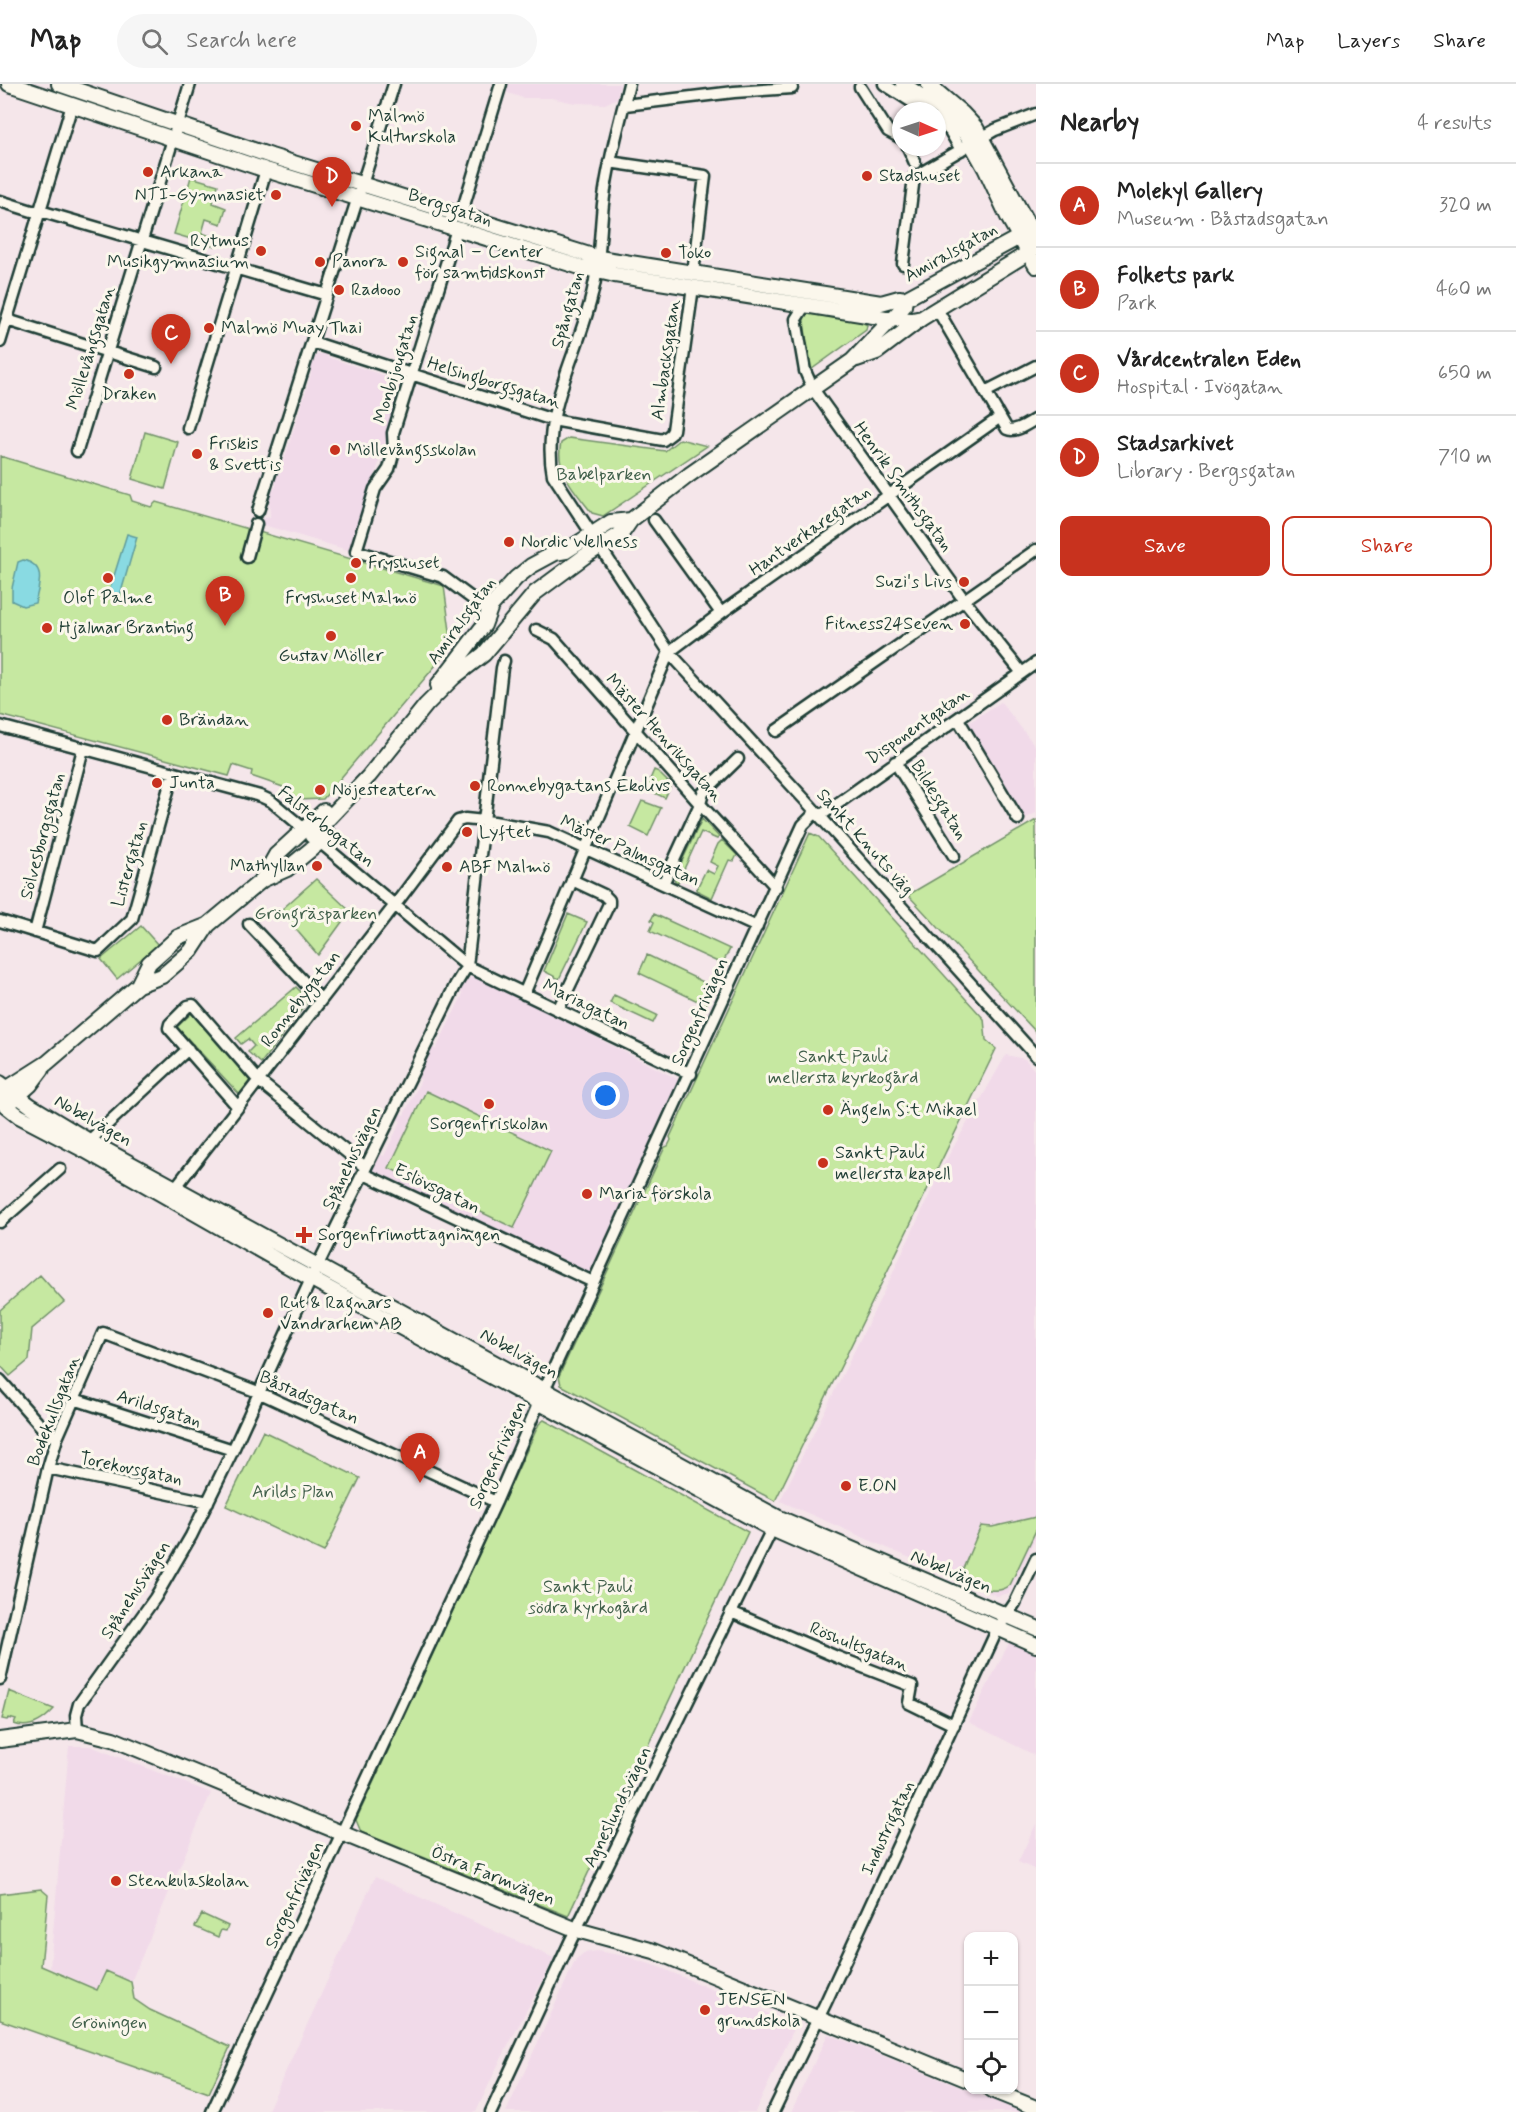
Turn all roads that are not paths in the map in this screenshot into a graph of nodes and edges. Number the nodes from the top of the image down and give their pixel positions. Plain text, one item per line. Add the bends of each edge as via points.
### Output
1 (9, 84) edge
2 (59, 84) edge
3 (190, 84) edge
4 (394, 84) edge
5 (501, 84) edge
6 (629, 84) edge
7 (884, 84) edge
8 (903, 84) edge
9 (928, 84) edge
10 (860, 87) dead end
11 (792, 88) dead end
12 (912, 102) edge
13 (72, 105) junction
14 (625, 105) junction
15 (1036, 114) edge
16 (946, 128) edge
17 (174, 131) junction
18 (892, 132) edge
19 (971, 144) junction
20 (912, 156) edge
21 (609, 162) junction
22 (915, 163) dead end
23 (266, 170) junction
24 (360, 190) junction
25 (0, 201) edge
26 (40, 211) junction
27 (461, 215) junction
28 (457, 229) junction
29 (1030, 234) edge
30 (141, 241) junction
31 (1032, 250) edge
32 (903, 264) dead end
33 (598, 265) junction
34 (1036, 266) edge
35 (237, 269) junction
36 (693, 280) junction
37 (327, 295) junction
38 (905, 299) junction
39 (805, 305) junction
40 (937, 309) junction
41 (922, 318) junction
42 (892, 319) junction
43 (7, 320) junction
44 (0, 342) edge
45 (312, 342) junction
46 (106, 352) junction
47 (852, 361) junction
48 (1036, 366) edge
49 (156, 368) dead end
50 (411, 375) junction
51 (813, 389) junction
52 (985, 392) junction
53 (999, 418) junction
54 (1036, 419) edge
55 (553, 420) junction
56 (188, 428) dead end
57 (669, 436) joint
58 (76, 451) dead end
59 (888, 496) junction
60 (258, 511) dead end
61 (631, 520) junction
62 (654, 520) dead end
63 (256, 524) dead end
64 (592, 534) junction
65 (600, 546) junction
66 (1036, 550) edge
67 (247, 557) dead end
68 (964, 600) junction
69 (489, 611) junction
70 (721, 613) junction
71 (536, 630) dead end
72 (669, 652) junction
73 (504, 661) dead end
74 (1036, 663) edge
75 (1022, 673) junction
76 (426, 705) junction
77 (957, 719) junction
78 (0, 726) edge
79 (776, 731) dead end
80 (636, 733) junction
81 (83, 749) junction
82 (738, 759) dead end
83 (895, 762) junction
84 (172, 773) junction
85 (369, 776) junction
86 (700, 804) junction
87 (818, 814) junction
88 (1018, 819) dead end
89 (484, 822) junction
90 (312, 836) junction
91 (585, 849) junction
92 (954, 856) dead end
93 (262, 880) junction
94 (572, 880) junction
95 (663, 884) junction
96 (776, 887) junction
97 (395, 905) junction
98 (0, 921) edge
99 (249, 924) dead end
100 (208, 925) junction
101 (757, 927) junction
102 (35, 932) junction
103 (467, 966) junction
104 (138, 985) junction
105 (524, 994) junction
106 (321, 1000) junction
107 (558, 1010) junction
108 (188, 1048) junction
109 (1036, 1056) edge
110 (691, 1074) junction
111 (259, 1081) junction
112 (4, 1097) edge
113 (238, 1107) junction
114 (89, 1141) junction
115 (60, 1169) dead end
116 (365, 1170) junction
117 (175, 1188) junction
118 (0, 1222) edge
119 (318, 1266) junction
120 (311, 1279) junction
121 (593, 1282) junction
122 (104, 1333) joint
123 (0, 1380) edge
124 (545, 1389) junction
125 (258, 1392) junction
126 (74, 1399) junction
127 (539, 1402) junction
128 (57, 1438) junction
129 (233, 1450) junction
130 (48, 1468) junction
131 (208, 1502) junction
132 (496, 1502) junction
133 (774, 1523) junction
134 (1036, 1559) edge
135 (731, 1612) junction
136 (1007, 1616) junction
137 (998, 1628) junction
138 (1036, 1628) edge
139 (1036, 1645) edge
140 (0, 1679) edge
141 (954, 1725) junction
142 (77, 1730) junction
143 (0, 1740) edge
144 (342, 1833) junction
145 (577, 1930) junction
146 (818, 2019) junction
147 (964, 2078) edge
148 (1001, 2094) edge
149 (1036, 2108) edge
150 (212, 2112) edge
151 (492, 2112) edge
152 (773, 2112) edge

1 - 13 main road, Bergsgatan
2 - 17 main road, Bergsgatan
3 - 17 street, Möllevångsgatan
4 - 24 street
5 - 27 street
6 - 14 street, Spångatan
7 - 12 street
8 - 19 main road via 940,109
9 - 19 main road via 962,113
10 - 18 street
11 - 14 street
13 - 17 main road, Bergsgatan
13 - 26 street
14 - 21 street, Spångatan
15 - 19 street
16 - 19 street
17 - 23 main road, Bergsgatan
17 - 24 main road, Bergsgatan
17 - 30 street, Möllevångsgatan
19 - 29 main road
19 - 32 street via 914,177
20 - 22 street
21 - 33 street, Spångatan
21 - 36 street, Almbacksgatan via 705,176
23 - 24 main road, Bergsgatan
23 - 35 street
24 - 27 main road, Bergsgatan
24 - 28 main road, Bergsgatan
24 - 37 street
25 - 26 street
26 - 30 street
26 - 43 street
27 - 33 main road, Bergsgatan
28 - 33 main road, Bergsgatan
28 - 50 street, Monbijougatan
29 - 31 main road
29 - 38 main road, Amiralsgatan
30 - 35 street
30 - 46 street, Möllevångsgatan
31 - 34 main road
31 - 40 main road, Amiralsgatan
33 - 36 main road, Bergsgatan
33 - 55 street, Spångatan via 593,294
35 - 37 street
35 - 56 street
36 - 38 main road, Bergsgatan via 881,303
36 - 39 main road, Bergsgatan
36 - 57 street, Almbacksgatan via 673,430
37 - 45 street
38 - 42 main road, Amiralsgatan
39 - 42 main road, Bergsgatan
39 - 51 street, Henrik Smithsgatan via 796,319 805,371
40 - 41 main road, Amiralsgatan
40 - 52 street
41 - 42 main road, Amiralsgatan
41 - 47 main road, Amiralsgatan via 877,352
42 - 47 main road, Amiralsgatan
43 - 44 street
43 - 46 street
45 - 50 street, Helsingborgsgatan
45 - 60 street
46 - 49 street
46 - 58 street, Möllevångsgatan
47 - 51 main road, Amiralsgatan
48 - 52 street
50 - 55 street, Helsingborgsgatan
50 - 69 street, Monbijougatan via 393,433 389,469 375,489 356,551 443,577
51 - 59 street, Henrik Smithsgatan
51 - 61 main road, Amiralsgatan
52 - 53 street
53 - 54 street via 1011,430
53 - 59 street, Hantverkaregatan
55 - 57 street, Helsingborgsgatan via 663,440
55 - 64 street, Spångatan via 553,475
59 - 68 street, Henrik Smithsgatan
59 - 70 street, Hantverkaregatan
61 - 64 main road, Amiralsgatan via 612,522
61 - 65 main road, Amiralsgatan via 622,533
62 - 70 street
63 - 67 street
64 - 65 street, Spångatan
64 - 69 main road, Amiralsgatan via 531,566 501,593
65 - 72 street, Sankt Knuts väg
65 - 76 main road, Amiralsgatan via 535,593 484,654
66 - 68 street
68 - 75 street, Henrik Smithsgatan
68 - 79 street
69 - 76 main road, Amiralsgatan
70 - 72 street, Hantverkaregatan
71 - 80 street, Mäster Henriksgatan via 554,639
72 - 80 street
72 - 87 street, Sankt Knuts väg
73 - 89 street, Spånehusvägen
74 - 75 street, Disponentgatan
75 - 77 street, Disponentgatan
76 - 85 main road, Amiralsgatan
77 - 83 street, Disponentgatan
77 - 88 street
78 - 81 street, Falsterbogatan
80 - 86 street, Mäster Henriksgatan
80 - 91 street
81 - 84 street, Falsterbogatan
81 - 102 street, Sölvesborgsgatan
82 - 86 street via 703,793
83 - 87 street, Disponentgatan
83 - 92 street, Bildesgatan
84 - 90 street, Falsterbogatan via 260,796
84 - 102 street, Listergatan via 132,919 98,951
85 - 90 main road, Amiralsgatan via 333,802
85 - 90 main road, Amiralsgatan via 348,810
86 - 95 street
86 - 96 street, Mäster Henriksgatan via 761,877
87 - 96 street, Sorgenfrivägen via 803,825
87 - 109 street, Sankt Knuts väg
89 - 91 street, Mäster Palmsgatan via 541,830
89 - 97 street, Ronnebygatan via 458,821
89 - 103 street, Spånehusvägen
90 - 93 main road, Amiralsgatan via 287,869
90 - 93 main road, Amiralsgatan via 276,855
90 - 97 street, Falsterbogatan
91 - 94 street
91 - 95 street, Mäster Palmsgatan
93 - 100 main road, Amiralsgatan
94 - 105 street
94 - 107 street via 604,895 609,904
95 - 101 street, Mäster Palmsgatan
96 - 101 street, Sorgenfrivägen
97 - 103 street, Falsterbogatan
97 - 106 street, Ronnebygatan
98 - 102 street
99 - 106 street
100 - 104 main road, Amiralsgatan via 191,951 162,976
100 - 104 main road, Amiralsgatan via 178,937 149,963
101 - 110 street, Sorgenfrivägen
103 - 105 street, Mariagatan
103 - 116 street, Spånehusvägen
104 - 112 main road, Amiralsgatan
105 - 107 street, Mariagatan
106 - 111 street, Ronnebygatan
107 - 110 street, Mariagatan
108 - 111 street, Eslövsgatan via 169,1028 193,1005
108 - 113 street
108 - 114 street
110 - 121 street, Sorgenfrivägen
111 - 113 street, Ronnebygatan
111 - 116 street, Eslövsgatan
112 - 114 main road, Nobelvägen
112 - 120 main road, Nobelvägen via 20,1116
113 - 117 street, Ronnebygatan
114 - 117 main road, Nobelvägen
115 - 118 street
116 - 119 street, Spånehusvägen
116 - 121 street, Eslövsgatan
117 - 119 main road, Nobelvägen
119 - 120 street, Spånehusvägen
119 - 124 main road, Nobelvägen
120 - 125 street, Spånehusvägen
120 - 127 main road, Nobelvägen
121 - 124 street, Sorgenfrivägen
122 - 125 street, Båstadsgatan
122 - 126 street, Bodekullsgatan
123 - 128 street, Torekovsgatan via 46,1432
124 - 127 street, Sorgenfrivägen
124 - 133 main road, Nobelvägen
125 - 129 street, Spånehusvägen
125 - 132 street, Båstadsgatan
126 - 128 street, Bodekullsgatan
126 - 129 street, Arildsgatan
127 - 132 street, Sorgenfrivägen
127 - 133 main road, Nobelvägen
128 - 130 street, Bodekullsgatan
129 - 131 street, Spånehusvägen
130 - 131 street, Torekovsgatan
130 - 140 street, Bodekullsgatan
131 - 142 street, Spånehusvägen via 155,1598 79,1704
132 - 144 street, Sorgenfrivägen
133 - 135 street, Agneslundsvägen
133 - 136 main road, Nobelvägen
133 - 137 main road, Nobelvägen
134 - 136 street, Industrigatan
135 - 141 street, Röshultsgatan via 912,1686 909,1703
135 - 145 street, Agneslundsvägen
136 - 137 street, Industrigatan
136 - 138 main road, Nobelvägen
137 - 139 main road, Nobelvägen
137 - 141 street, Industrigatan
141 - 146 street, Industrigatan
142 - 143 main road, Östra Farmvägen
142 - 144 main road, Östra Farmvägen via 113,1739
144 - 145 main road, Östra Farmvägen
144 - 150 street, Sorgenfrivägen
145 - 146 main road, Östra Farmvägen via 654,1951
145 - 151 street, Agneslundsvägen
146 - 147 main road, Östra Farmvägen
146 - 152 street, Industrigatan
148 - 149 main road

